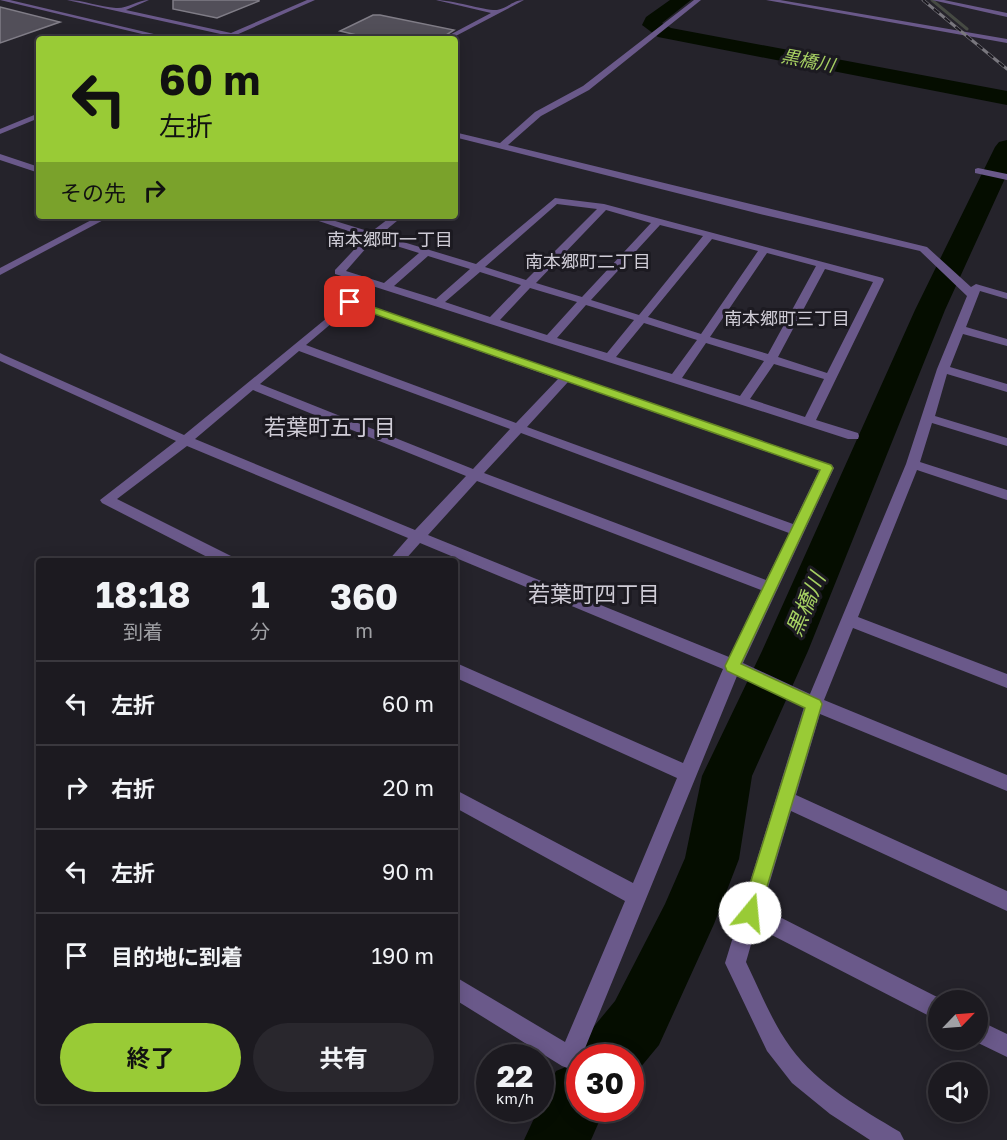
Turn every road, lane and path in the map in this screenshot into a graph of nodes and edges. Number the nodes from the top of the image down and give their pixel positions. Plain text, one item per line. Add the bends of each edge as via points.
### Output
1 (2, 0) edge
2 (70, 0) edge
3 (146, 0) edge
4 (312, 0) edge
5 (439, 0) edge
6 (487, 0) edge
7 (521, 0) edge
8 (698, 0) edge
9 (769, 0) edge
10 (824, 0) edge
11 (935, 0) edge
12 (473, 7) junction
13 (815, 7) junction
14 (119, 10) junction
15 (498, 12) junction
16 (1007, 15) edge
17 (92, 21) junction
18 (233, 35) junction
19 (159, 36) edge
20 (230, 36) edge
21 (451, 36) edge
22 (1003, 38) edge
23 (36, 116) edge
24 (0, 132) edge
25 (458, 135) edge
26 (503, 145) junction
27 (0, 157) edge
28 (36, 169) edge
29 (978, 171) dead end
30 (1004, 177) edge
31 (604, 207) junction
32 (100, 219) edge
33 (318, 219) edge
34 (394, 219) edge
35 (658, 221) junction
36 (372, 236) junction
37 (709, 236) junction
38 (764, 250) junction
39 (426, 252) junction
40 (822, 265) junction
41 (478, 268) junction
42 (0, 272) edge
43 (529, 284) junction
44 (386, 287) junction
45 (973, 295) junction
46 (1007, 296) edge
47 (584, 301) junction
48 (438, 303) junction
49 (640, 318) junction
50 (494, 320) junction
51 (959, 329) junction
52 (550, 338) junction
53 (703, 338) junction
54 (1007, 343) edge
55 (297, 346) junction
56 (0, 357) edge
57 (610, 357) junction
58 (771, 359) junction
59 (944, 369) junction
60 (566, 377) junction
61 (676, 378) junction
62 (832, 378) junction
63 (252, 385) junction
64 (1007, 388) edge
65 (744, 399) junction
66 (928, 418) junction
67 (810, 420) junction
68 (518, 429) junction
69 (853, 436) dead end
70 (186, 440) junction
71 (1007, 442) edge
72 (914, 464) junction
73 (475, 474) junction
74 (1007, 495) edge
75 (797, 531) junction
76 (414, 537) junction
77 (222, 558) edge
78 (397, 558) edge
79 (770, 587) junction
80 (849, 620) junction
81 (733, 666) junction
82 (458, 671) edge
83 (1007, 681) edge
84 (814, 704) junction
85 (688, 774) junction
86 (1007, 783) edge
87 (786, 798) junction
88 (458, 799) edge
89 (637, 896) junction
90 (1007, 901) edge
91 (750, 913) junction
92 (458, 988) edge
93 (928, 1004) edge
94 (988, 1036) edge
95 (1007, 1046) edge
96 (892, 1140) edge

1 - 17 street
2 - 14 street
3 - 14 street
4 - 18 street
5 - 12 street
6 - 12 street
7 - 15 street
8 - 26 street via 586,88 538,114
9 - 13 street
10 - 13 street
11 - 16 street
12 - 15 street
13 - 22 street
14 - 17 street
14 - 18 street
15 - 21 street
17 - 19 street
18 - 20 street
23 - 24 street
25 - 26 street
26 - 45 street via 923,249
27 - 28 street
29 - 30 street
31 - 35 street
31 - 41 street via 555,201
31 - 43 street
32 - 42 street
33 - 36 street
34 - 36 street
35 - 37 street
35 - 47 street
36 - 39 street
36 - 44 street via 339,272
37 - 38 street
37 - 49 street
38 - 40 street
38 - 53 street
39 - 41 street
39 - 44 street
40 - 58 street
40 - 62 street via 879,280
41 - 43 street
41 - 48 street
43 - 47 street
43 - 50 street
44 - 48 street
45 - 46 street via 976,287
45 - 51 street
47 - 49 street
47 - 52 street
48 - 50 street
49 - 53 street
49 - 57 street
50 - 52 street
51 - 54 street
51 - 59 street
52 - 57 street
53 - 58 street
53 - 61 street
55 - 60 street via 350,302
55 - 63 street
55 - 68 street
56 - 70 street
57 - 61 street
58 - 62 street
58 - 65 street
59 - 64 street
59 - 66 street
60 - 68 street
60 - 75 street via 827,468
61 - 65 street
62 - 67 street
63 - 70 street
63 - 73 street
65 - 67 street
66 - 71 street
66 - 72 street
67 - 69 street
68 - 73 street
68 - 75 street
70 - 76 street
70 - 77 street via 107,500
72 - 74 street
72 - 80 street
73 - 76 street
73 - 79 street
75 - 79 street
76 - 78 street
76 - 81 street
79 - 81 street
80 - 83 street
80 - 84 street
81 - 84 street
81 - 85 street
82 - 85 street
84 - 86 street
84 - 87 street
85 - 89 street
87 - 90 street
87 - 91 street
88 - 89 street
89 - 92 street via 570,1058
91 - 93 street
91 - 96 street via 735,963 788,1063 849,1114
94 - 95 street

